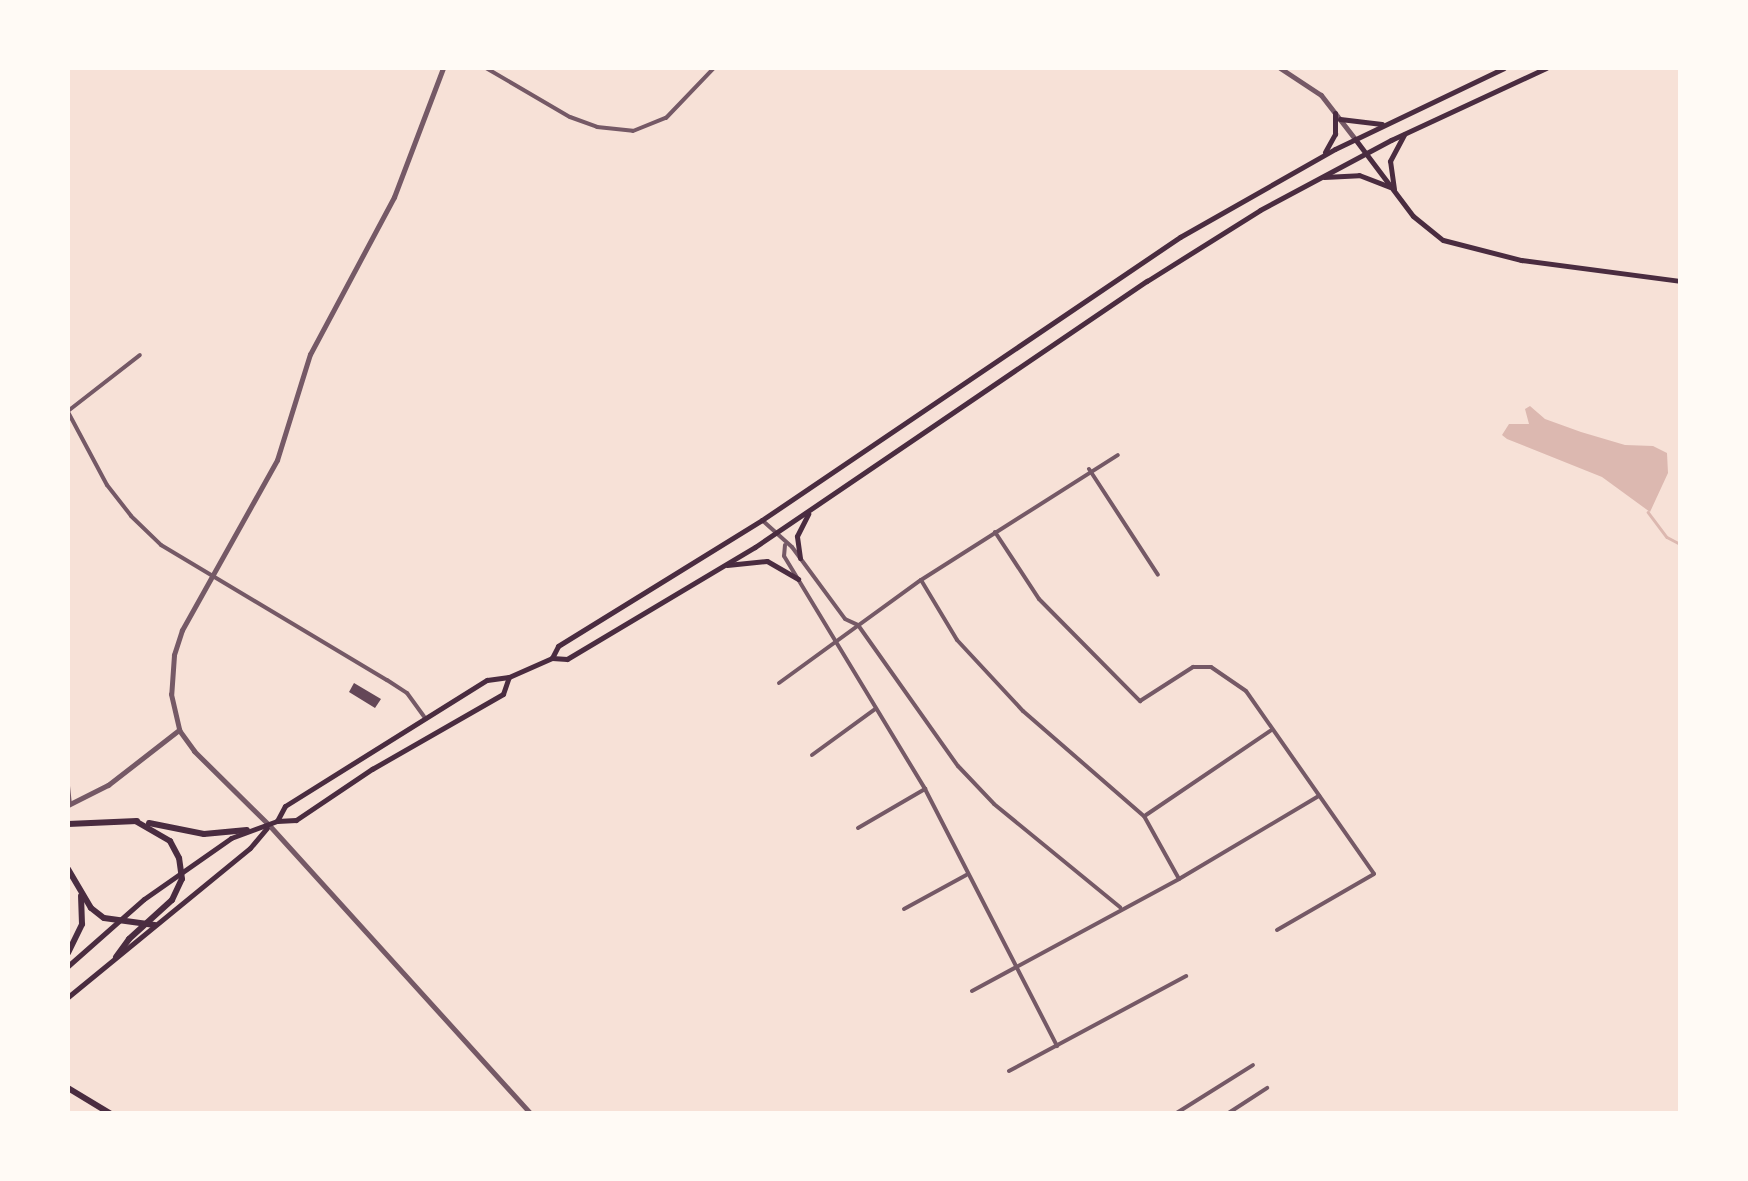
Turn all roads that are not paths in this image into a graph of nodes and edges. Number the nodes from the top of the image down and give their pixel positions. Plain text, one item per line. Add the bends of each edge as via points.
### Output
1 (444, 68) edge
2 (486, 68) edge
3 (714, 68) edge
4 (1280, 68) edge
5 (1504, 68) edge
6 (1546, 68) edge
7 (1337, 116) junction
8 (1385, 124) junction
9 (1406, 133) junction
10 (1355, 139) junction
11 (1324, 154) junction
12 (1366, 154) junction
13 (1320, 178) junction
14 (1394, 190) junction
15 (1128, 272) junction
16 (1680, 281) edge
17 (1138, 286) junction
18 (140, 355) dead end
19 (68, 412) edge
20 (1118, 455) dead end
21 (1089, 470) junction
22 (812, 509) junction
23 (762, 520) junction
24 (994, 532) junction
25 (774, 534) junction
26 (784, 545) junction
27 (800, 558) junction
28 (724, 566) junction
29 (211, 576) junction
30 (1158, 576) dead end
31 (798, 579) junction
32 (921, 580) junction
33 (858, 625) junction
34 (838, 640) junction
35 (552, 658) junction
36 (509, 678) junction
37 (779, 683) dead end
38 (876, 710) junction
39 (424, 716) junction
40 (179, 730) junction
41 (1270, 731) junction
42 (812, 755) dead end
43 (68, 786) edge
44 (925, 790) junction
45 (1319, 796) junction
46 (69, 804) edge
47 (1144, 816) junction
48 (136, 820) junction
49 (278, 821) junction
50 (68, 824) edge
51 (269, 825) junction
52 (858, 828) dead end
53 (247, 830) junction
54 (68, 869) edge
55 (181, 870) junction
56 (966, 875) junction
57 (1179, 879) junction
58 (80, 890) junction
59 (1120, 908) junction
60 (904, 909) dead end
61 (116, 923) junction
62 (145, 925) junction
63 (155, 925) junction
64 (1276, 930) dead end
65 (68, 953) edge
66 (116, 957) junction
67 (1014, 965) junction
68 (68, 966) edge
69 (1186, 976) dead end
70 (972, 990) dead end
71 (68, 997) edge
72 (1058, 1046) junction
73 (1253, 1065) dead end
74 (1009, 1071) dead end
75 (68, 1088) edge
76 (1267, 1088) dead end
77 (111, 1114) edge
78 (531, 1114) edge
79 (1175, 1114) edge
80 (1227, 1114) edge

1 - 29 street via 387,213 317,338 277,460
2 - 3 street via 570,117 633,131 666,118
4 - 7 street via 1321,95
5 - 8 main road
6 - 9 main road
7 - 8 main road
7 - 10 street
7 - 11 main road
8 - 10 main road
9 - 12 main road
9 - 14 main road via 1390,157
10 - 11 main road
10 - 12 main road
11 - 15 main road
12 - 13 main road
12 - 14 main road
13 - 14 main road via 1363,175
13 - 17 main road
14 - 16 main road via 1428,229 1462,248
15 - 17 main road
15 - 23 main road
17 - 22 main road
18 - 19 street
19 - 29 street via 90,458 131,516
20 - 21 street
21 - 24 street
21 - 30 street
22 - 25 main road
22 - 27 main road via 799,530
23 - 25 street
23 - 35 main road via 558,646
24 - 32 street
24 - 41 street via 1039,598 1140,701 1173,676 1211,667 1246,692
25 - 26 street
25 - 28 main road
26 - 27 street
26 - 31 street
27 - 33 street via 845,619
28 - 31 main road via 767,560
28 - 35 main road via 567,659
29 - 39 street via 387,680
29 - 40 street via 174,655 171,694
31 - 34 street
32 - 33 street
32 - 47 street via 956,640 1024,711
33 - 34 street
33 - 59 street via 958,766
34 - 37 street
34 - 38 street
35 - 36 main road
36 - 39 main road via 487,680
36 - 49 main road via 502,694 296,820
38 - 42 street
38 - 44 street
39 - 49 main road via 285,806
40 - 46 street via 108,784
40 - 51 street
41 - 45 street
41 - 47 street
43 - 46 street
44 - 52 street
44 - 56 street
45 - 57 street
45 - 64 street via 1374,874
47 - 57 street
48 - 50 highway
48 - 53 highway via 204,834
48 - 55 highway via 170,841
49 - 51 main road
51 - 53 main road
51 - 63 main road
51 - 78 street
53 - 55 main road
54 - 58 highway
55 - 61 main road
55 - 62 highway via 172,900
56 - 60 street
56 - 67 street
57 - 59 street
58 - 61 highway via 91,908
58 - 65 highway via 82,924
59 - 67 street
61 - 62 highway
61 - 68 main road
62 - 63 highway
62 - 66 highway
63 - 66 main road
66 - 71 main road
67 - 70 street
67 - 72 street
69 - 72 street
72 - 74 street
73 - 79 street
75 - 77 highway
76 - 80 street

